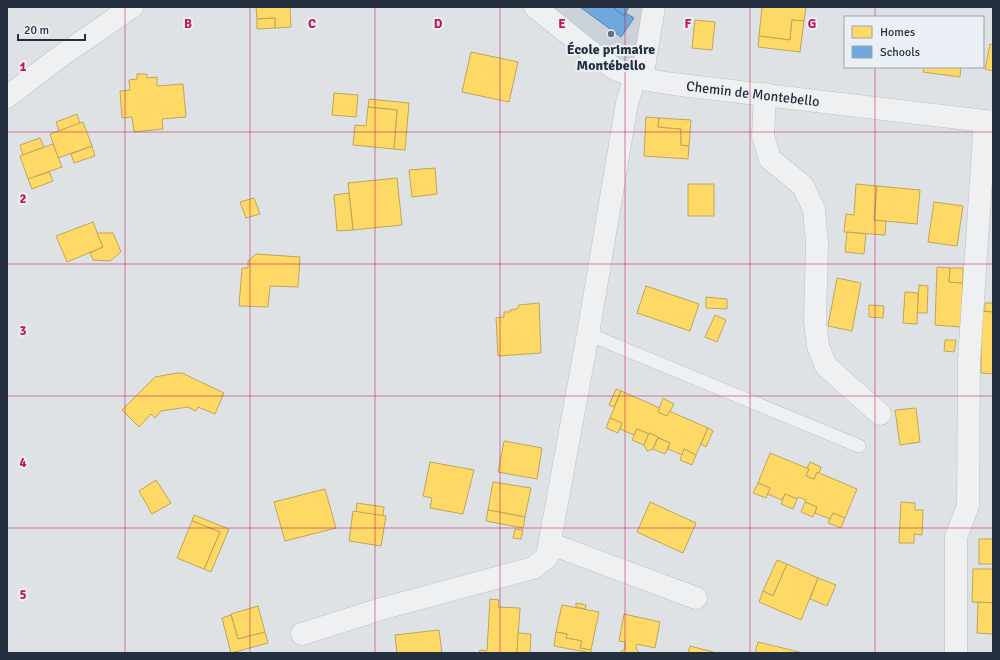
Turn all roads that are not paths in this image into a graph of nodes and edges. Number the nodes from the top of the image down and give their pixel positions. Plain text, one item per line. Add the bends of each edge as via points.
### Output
1 (132, 7) edge
2 (535, 7) edge
3 (654, 7) edge
4 (638, 78) junction
5 (765, 94) junction
6 (7, 97) edge
7 (989, 121) edge
8 (588, 334) junction
9 (880, 414) dead end
10 (859, 446) dead end
11 (551, 544) junction
12 (696, 598) dead end
13 (302, 634) dead end
14 (956, 653) edge

1 - 6 street
2 - 4 street, Chemin de Montebello via 601,60
3 - 4 street
4 - 5 street, Chemin de Montebello
4 - 8 street via 627,103
5 - 7 street, Chemin de Montebello
5 - 9 street via 763,136 770,160 803,186 814,209 817,243 815,322 818,346 826,366
7 - 14 street via 969,360 968,506 956,538
8 - 10 lane
8 - 11 street
11 - 12 street
11 - 13 street via 547,557 533,568 381,609

